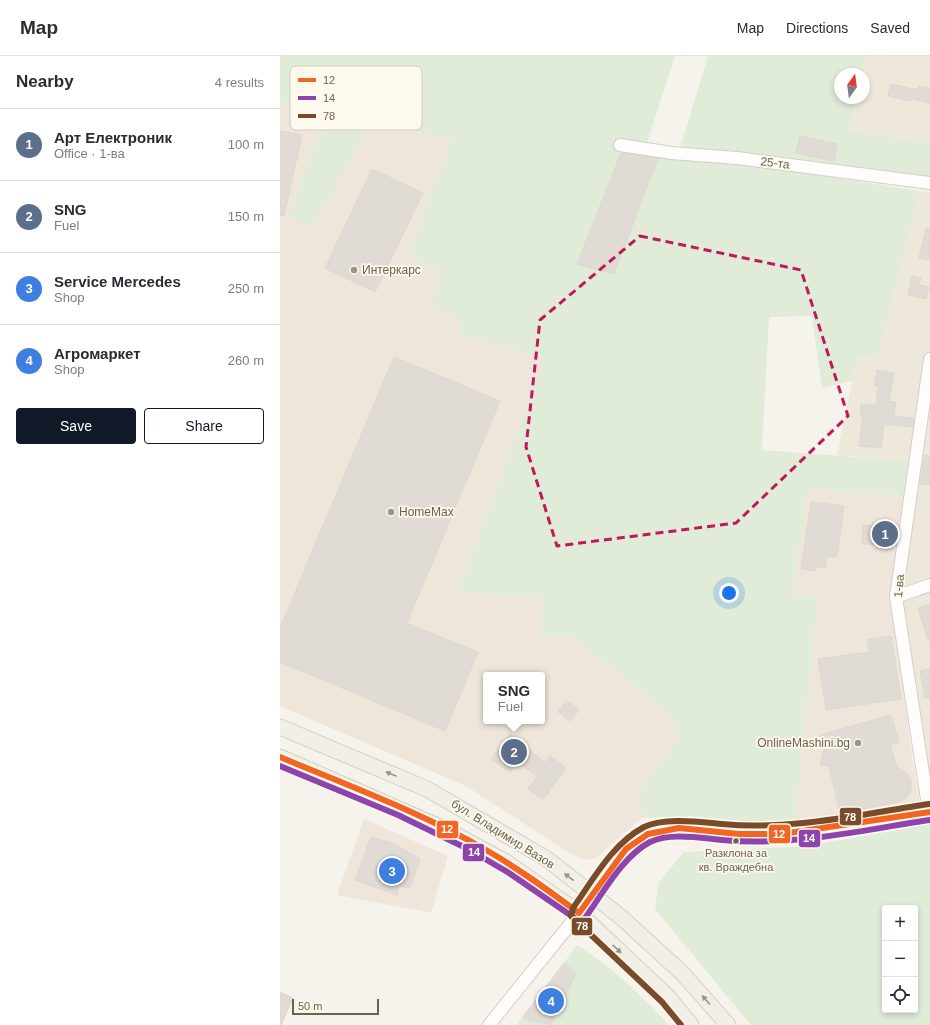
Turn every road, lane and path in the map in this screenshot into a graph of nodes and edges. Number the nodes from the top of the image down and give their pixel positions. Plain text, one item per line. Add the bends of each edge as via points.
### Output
1 (620, 145) dead end
2 (930, 183) edge
3 (930, 360) edge
4 (930, 585) edge
5 (896, 597) junction
6 (280, 727) edge
7 (280, 757) edge
8 (930, 812) edge
9 (593, 895) junction
10 (579, 913) junction
11 (489, 1025) edge
12 (691, 1025) edge
13 (728, 1025) edge

1 - 2 street, 25-та
3 - 5 street, 1-ва
4 - 5 street
5 - 8 street, 1-ва
9 -> 6 main road, бул. Владимир Вазов via 546,859 446,799
7 - 10 main road, бул. Владимир Вазов via 473,843 545,888
8 - 9 street via 782,834 739,834 679,828 648,834 626,849
9 - 10 street
13 -> 9 main road, бул. Владимир Вазов via 683,974
10 - 11 street
10 -> 12 main road, бул. Владимир Вазов via 668,997

